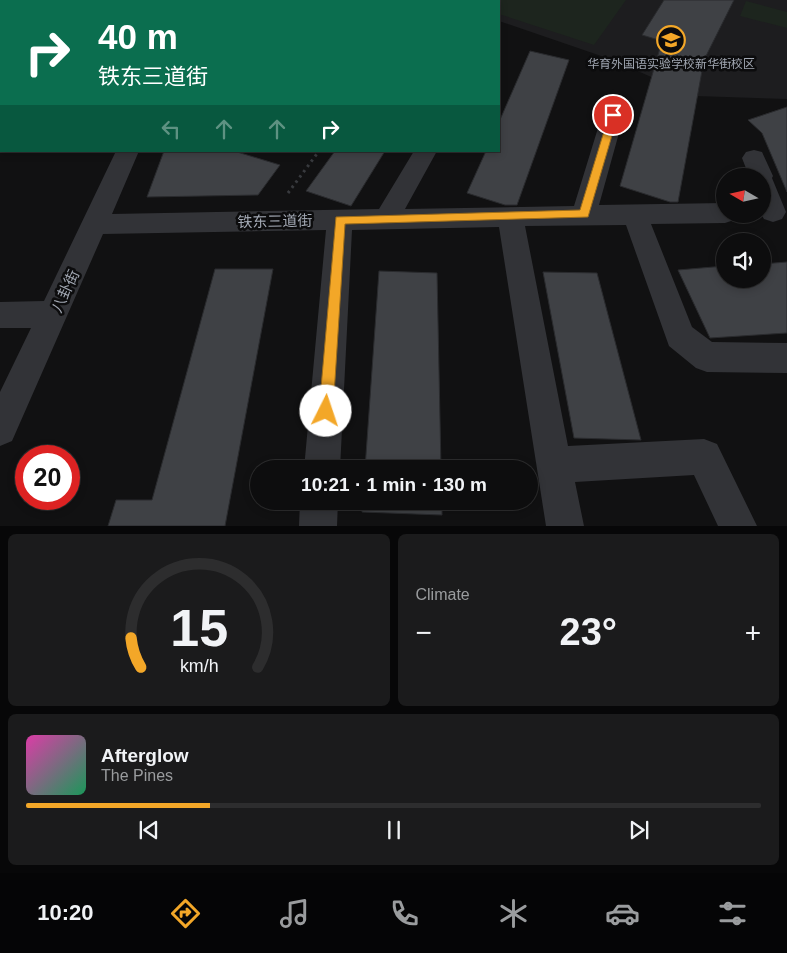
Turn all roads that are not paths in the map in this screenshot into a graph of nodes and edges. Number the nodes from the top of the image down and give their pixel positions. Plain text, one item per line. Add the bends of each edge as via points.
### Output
1 (613, 115) dead end
2 (128, 152) edge
3 (425, 152) edge
4 (716, 213) edge
5 (584, 214) junction
6 (635, 215) junction
7 (510, 217) junction
8 (386, 219) junction
9 (340, 220) junction
10 (96, 224) junction
11 (0, 314) edge
12 (54, 314) junction
13 (787, 358) edge
14 (0, 429) edge
15 (323, 460) edge
16 (555, 465) junction
17 (319, 510) edge
18 (318, 526) edge
19 (565, 526) edge
20 (738, 526) edge

1 - 5 street
2 - 10 street, 八卦街
3 - 8 street
4 - 6 street, 铁东三道街
5 - 6 street, 铁东三道街
5 - 7 street, 铁东三道街
6 - 13 street via 680,336 707,357
7 - 8 street, 铁东三道街
7 - 16 street
8 - 9 street, 铁东三道街
9 - 10 street, 铁东三道街
9 - 15 street
10 - 12 street, 八卦街
11 - 12 street
12 - 14 street, 八卦街
16 - 19 street
16 - 20 street via 704,457
17 - 18 street

